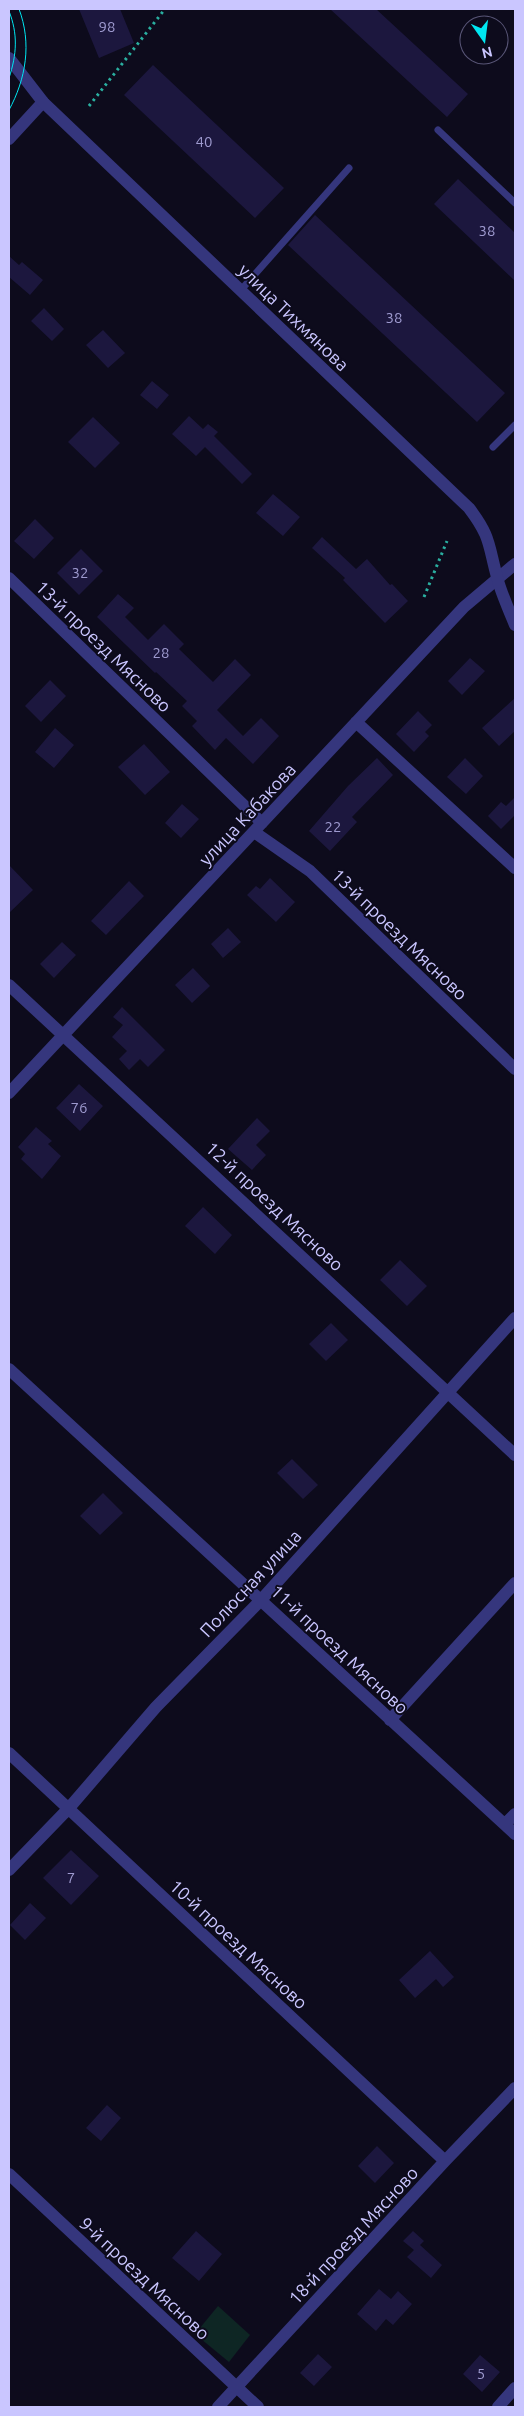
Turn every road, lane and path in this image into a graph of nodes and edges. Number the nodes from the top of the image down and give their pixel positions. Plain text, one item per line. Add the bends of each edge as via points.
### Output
1 (165, 9) edge
2 (9, 58) edge
3 (43, 102) junction
4 (89, 106) dead end
5 (438, 130) dead end
6 (9, 139) edge
7 (349, 168) dead end
8 (515, 203) edge
9 (240, 291) junction
10 (515, 425) edge
11 (493, 447) dead end
12 (447, 541) dead end
13 (515, 564) edge
14 (9, 578) edge
15 (497, 578) junction
16 (424, 597) dead end
17 (515, 625) edge
18 (356, 722) junction
19 (258, 827) junction
20 (515, 868) edge
21 (9, 985) edge
22 (62, 1034) junction
23 (515, 1069) edge
24 (9, 1093) edge
25 (515, 1318) edge
26 (9, 1369) edge
27 (447, 1391) junction
28 (515, 1455) edge
29 (515, 1583) edge
30 (261, 1600) junction
31 (390, 1720) junction
32 (9, 1753) edge
33 (69, 1808) junction
34 (515, 1814) edge
35 (505, 1824) junction
36 (515, 1834) edge
37 (9, 1870) edge
38 (515, 2088) edge
39 (445, 2160) junction
40 (9, 2174) edge
41 (236, 2387) junction
42 (515, 2388) edge
43 (218, 2407) edge
44 (258, 2407) edge
45 (498, 2407) edge

1 - 4 path
2 - 3 street, улица Тихмянова
3 - 6 street
3 - 9 street, улица Тихмянова
5 - 8 lane
7 - 9 lane
9 - 15 street, улица Тихмянова via 469,508 490,542
10 - 11 lane
12 - 16 path
13 - 15 street, улица Кабакова
14 - 19 street, 13-й проезд Мясново
15 - 17 street, улица Тихмянова
15 - 18 street, улица Кабакова via 464,607
18 - 19 street, улица Кабакова
18 - 20 street
19 - 22 street, улица Кабакова
19 - 23 street, 13-й проезд Мясново via 310,870
21 - 22 street, 12-й проезд Мясново
22 - 24 street, улица Кабакова
22 - 27 street, 12-й проезд Мясново
25 - 27 street, Полюсная улица
26 - 30 street, 11-й проезд Мясново
27 - 28 street, 12-й проезд Мясново
27 - 30 street, Полюсная улица
29 - 31 street
30 - 31 street, 11-й проезд Мясново
30 - 33 street, Полюсная улица via 156,1707
31 - 35 street, 11-й проезд Мясново
32 - 33 street, 10-й проезд Мясново
33 - 37 street, Полюсная улица
33 - 39 street, 10-й проезд Мясново
34 - 35 street
35 - 36 street, 11-й проезд Мясново
38 - 39 street, 18-й проезд Мясново
39 - 41 street, 18-й проезд Мясново
40 - 41 street, 9-й проезд Мясново
41 - 43 street, 18-й проезд Мясново
41 - 44 street, 9-й проезд Мясново
42 - 45 street

